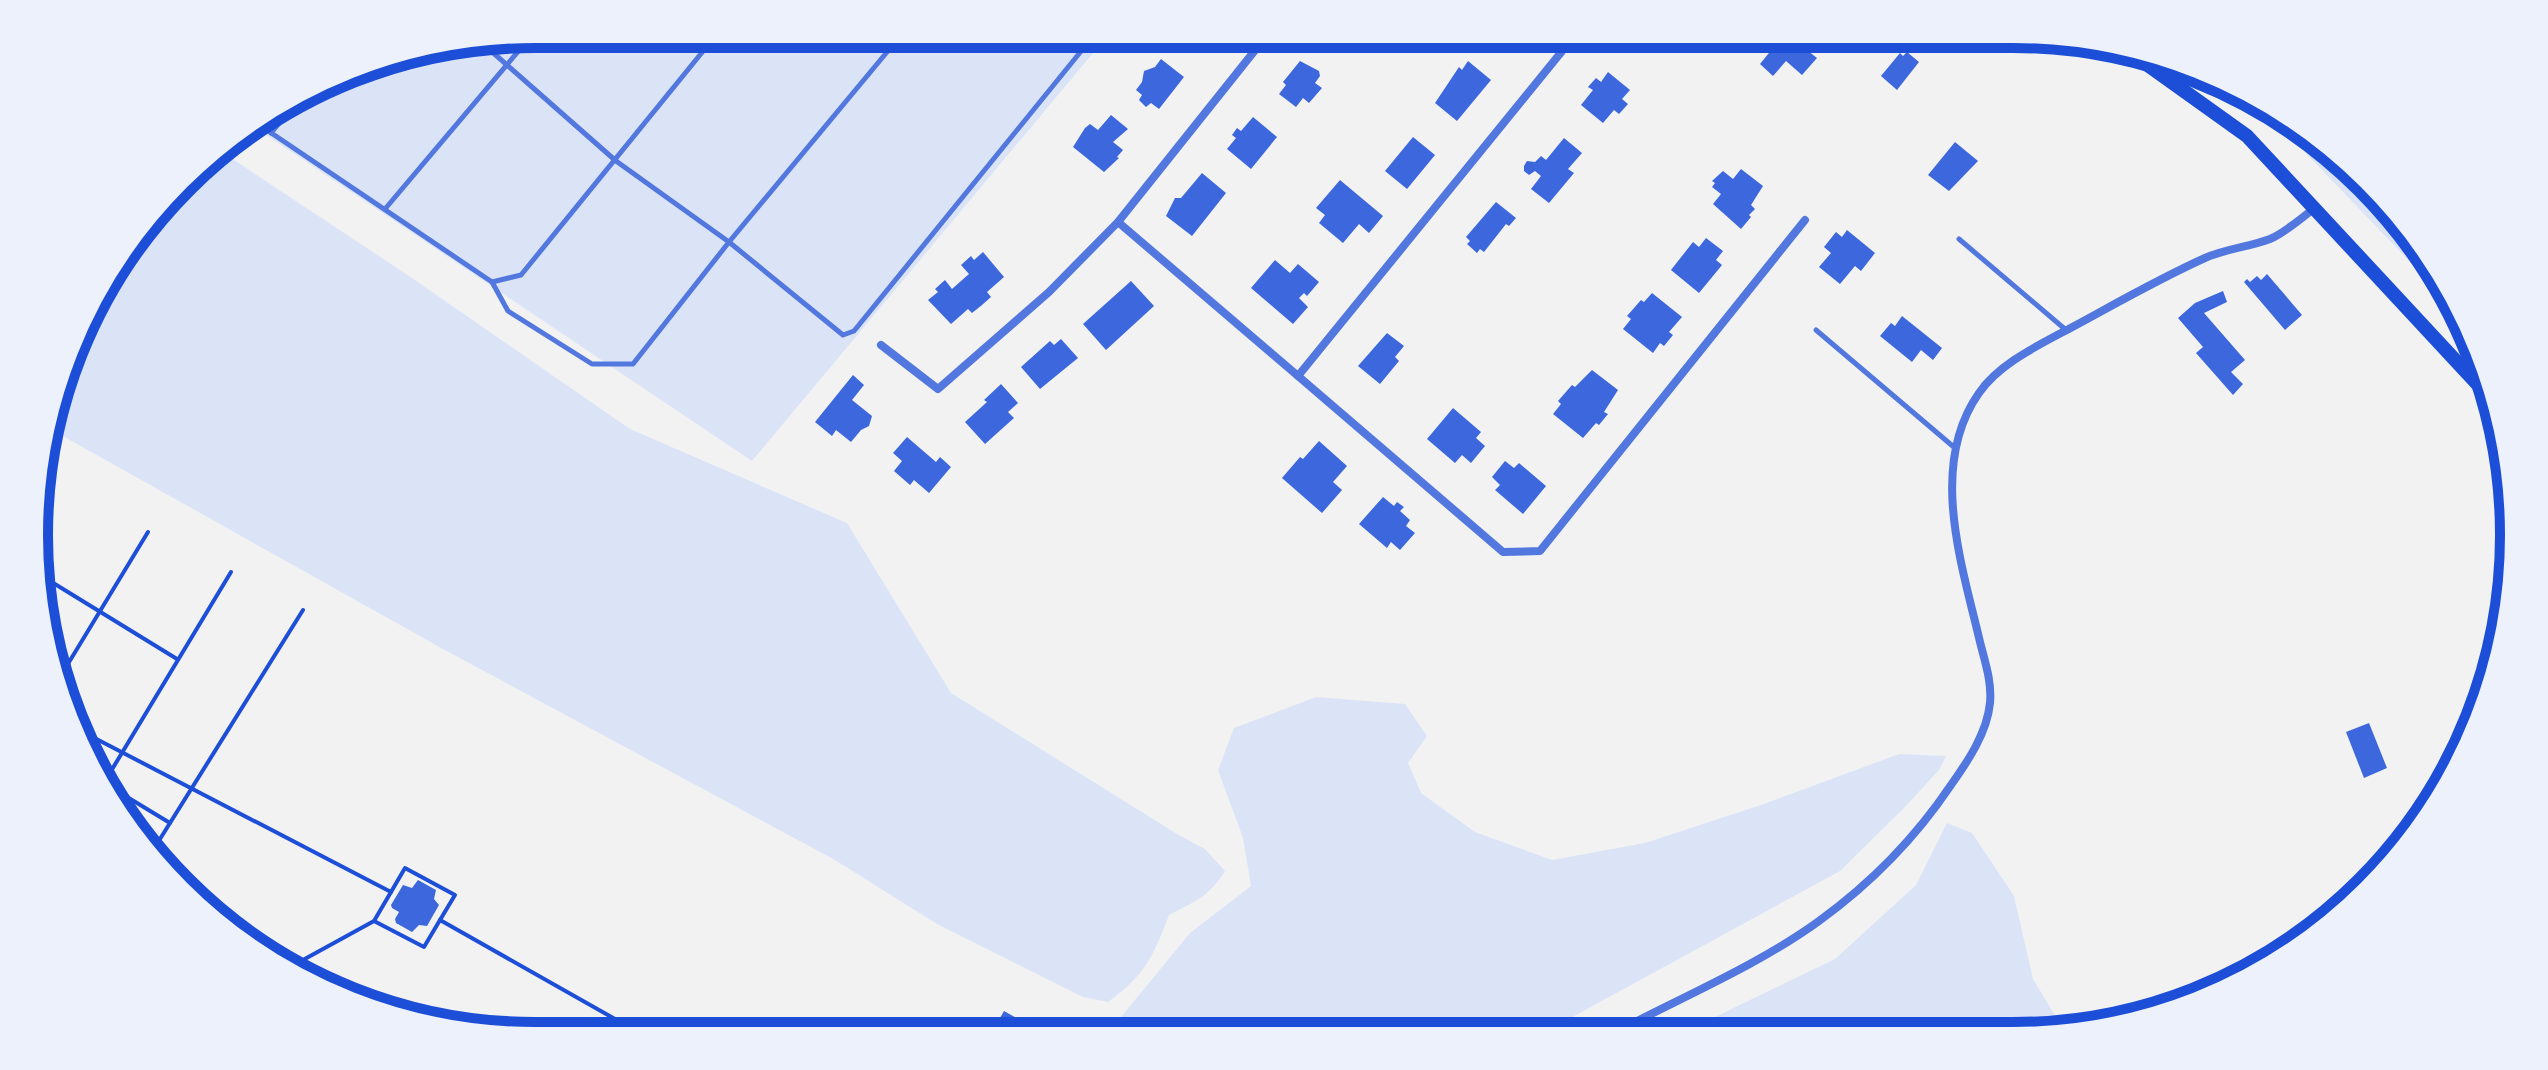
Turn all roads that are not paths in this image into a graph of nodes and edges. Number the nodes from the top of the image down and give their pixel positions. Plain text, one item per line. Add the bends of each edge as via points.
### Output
1 (521, 48) edge
2 (706, 48) edge
3 (890, 48) edge
4 (1084, 48) edge
5 (1257, 48) edge
6 (1565, 48) edge
7 (491, 50) edge
8 (508, 64) junction
9 (2154, 69) edge
10 (284, 117) edge
11 (265, 129) edge
12 (271, 133) junction
13 (616, 161) junction
14 (2315, 208) junction
15 (385, 209) junction
16 (1805, 220) dead end
17 (1118, 222) junction
18 (1959, 239) dead end
19 (729, 242) junction
20 (492, 282) junction
21 (1816, 330) dead end
22 (2066, 330) junction
23 (881, 345) dead end
24 (1298, 376) junction
25 (2475, 381) edge
26 (1956, 449) junction
27 (1635, 1022) edge

1 - 8 lane
2 - 13 lane
3 - 19 lane
4 - 19 lane via 854,331 843,335
5 - 17 street
6 - 24 street
7 - 8 lane
8 - 13 lane
8 - 15 lane
9 - 14 main road via 2247,136
10 - 12 lane
11 - 12 lane
12 - 15 lane
13 - 19 lane
13 - 20 lane via 521,275
14 - 22 street via 2272,238 2209,256
14 - 25 main road
15 - 20 lane
16 - 24 street via 1540,551 1503,552
17 - 23 street via 1049,292 938,389
17 - 24 street
18 - 22 lane
19 - 20 lane via 633,364 592,364 508,311
21 - 26 lane
22 - 26 street via 1994,376 1980,391
26 - 27 street via 1955,522 1989,674 1990,703 1968,762 1906,843 1818,922

